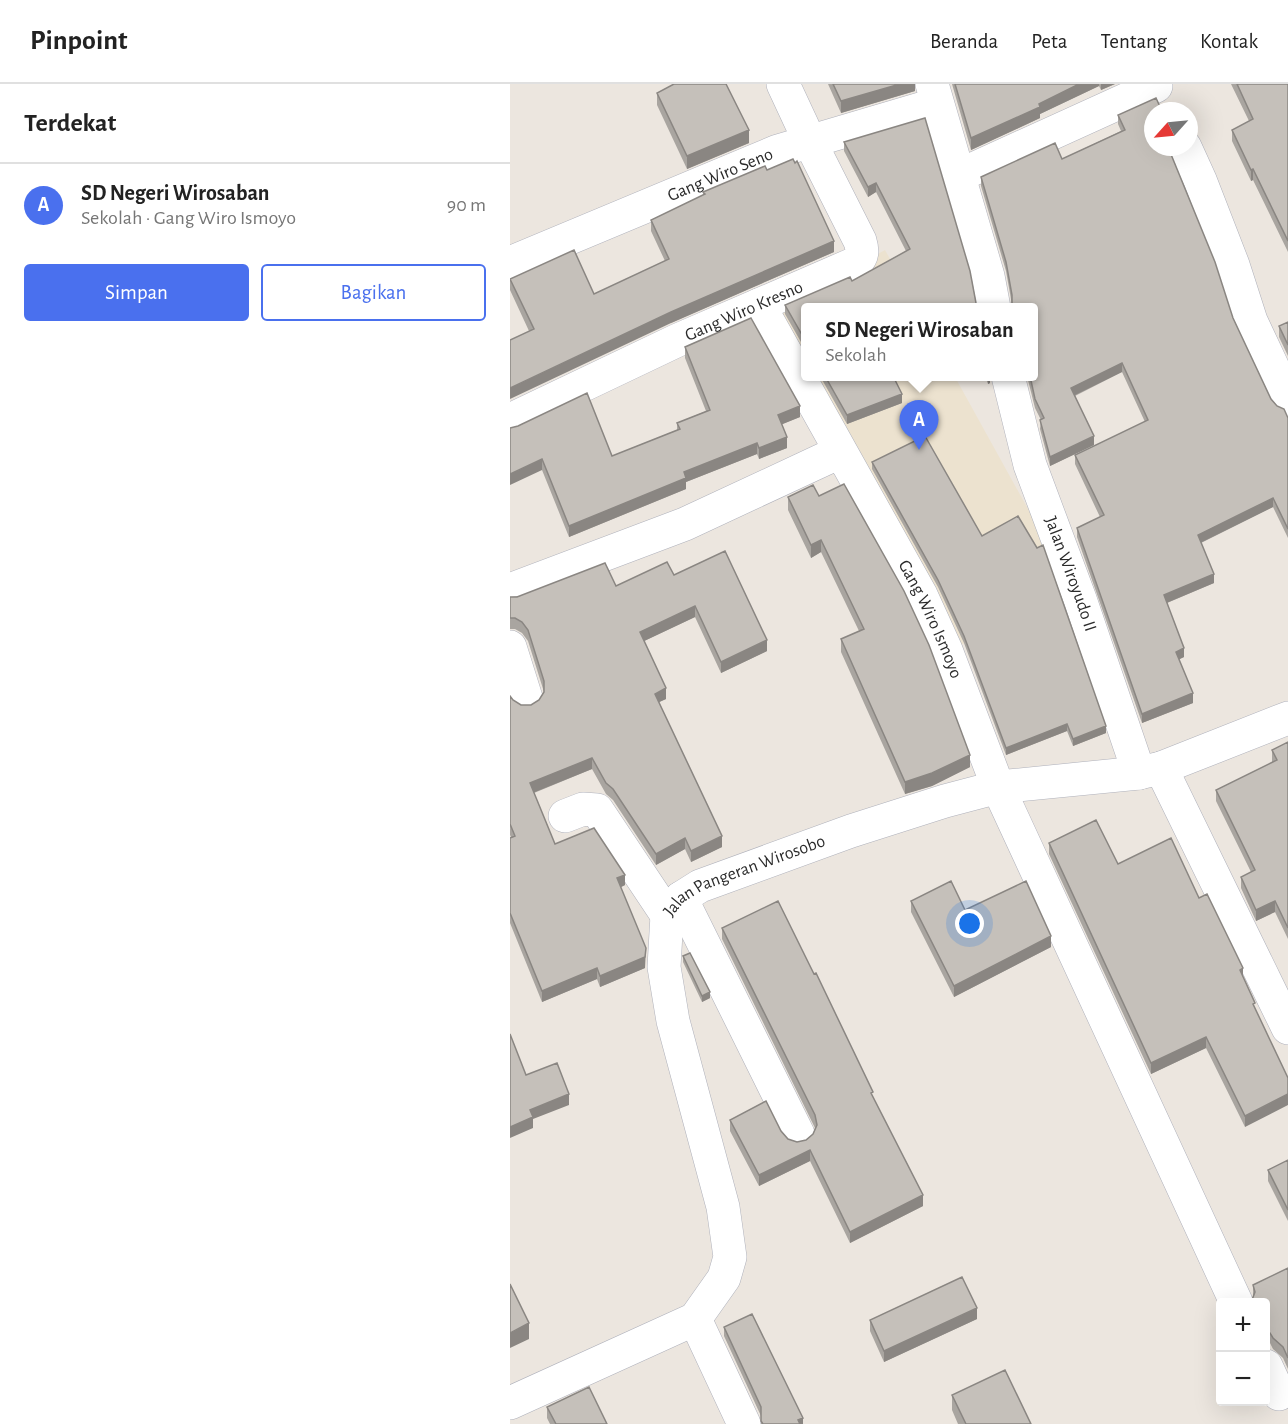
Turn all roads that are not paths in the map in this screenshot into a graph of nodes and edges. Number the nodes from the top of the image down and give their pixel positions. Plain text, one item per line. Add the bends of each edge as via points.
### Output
1 (783, 84) edge
2 (934, 94) edge
3 (1159, 94) edge
4 (810, 142) junction
5 (1189, 156) edge
6 (958, 176) junction
7 (510, 263) edge
8 (993, 303) edge
9 (759, 305) junction
10 (1009, 381) edge
11 (1288, 400) edge
12 (510, 420) edge
13 (844, 460) junction
14 (510, 590) edge
15 (510, 647) edge
16 (526, 698) dead end
17 (1288, 718) edge
18 (1150, 770) junction
19 (998, 787) junction
20 (565, 816) dead end
21 (674, 906) junction
22 (1288, 1028) edge
23 (798, 1134) dead end
24 (1234, 1298) edge
25 (695, 1319) junction
26 (510, 1403) edge
27 (744, 1424) edge

1 - 4 street
2 - 4 street, Gang Wiro Seno
2 - 6 street
3 - 6 street
4 - 7 street, Gang Wiro Seno via 778,151
4 - 9 street, Gang Wiro Kresno via 860,241 862,255 856,263
5 - 11 street via 1251,321
6 - 8 street
9 - 12 street, Gang Wiro Kresno
9 - 13 street, Gang Wiro Ismoyo
10 - 18 street, Jalan Wiroyudo II via 1030,465
13 - 14 street via 831,456 685,524
13 - 19 street, Gang Wiro Ismoyo via 921,595
15 - 16 street
17 - 18 street, Jalan Pangeran Wirosobo
18 - 19 street, Jalan Pangeran Wirosobo
18 - 22 street, Jalan Wiroyudo II
19 - 21 street, Jalan Pangeran Wirosobo via 851,831 700,886
19 - 24 street, Gang Wiro Ismoyo
20 - 21 street via 582,809 597,810
21 - 23 street
21 - 25 street, Jalan Pangeran Wirosobo via 664,967 673,1021 723,1207 730,1257 724,1278
25 - 26 street
25 - 27 street

